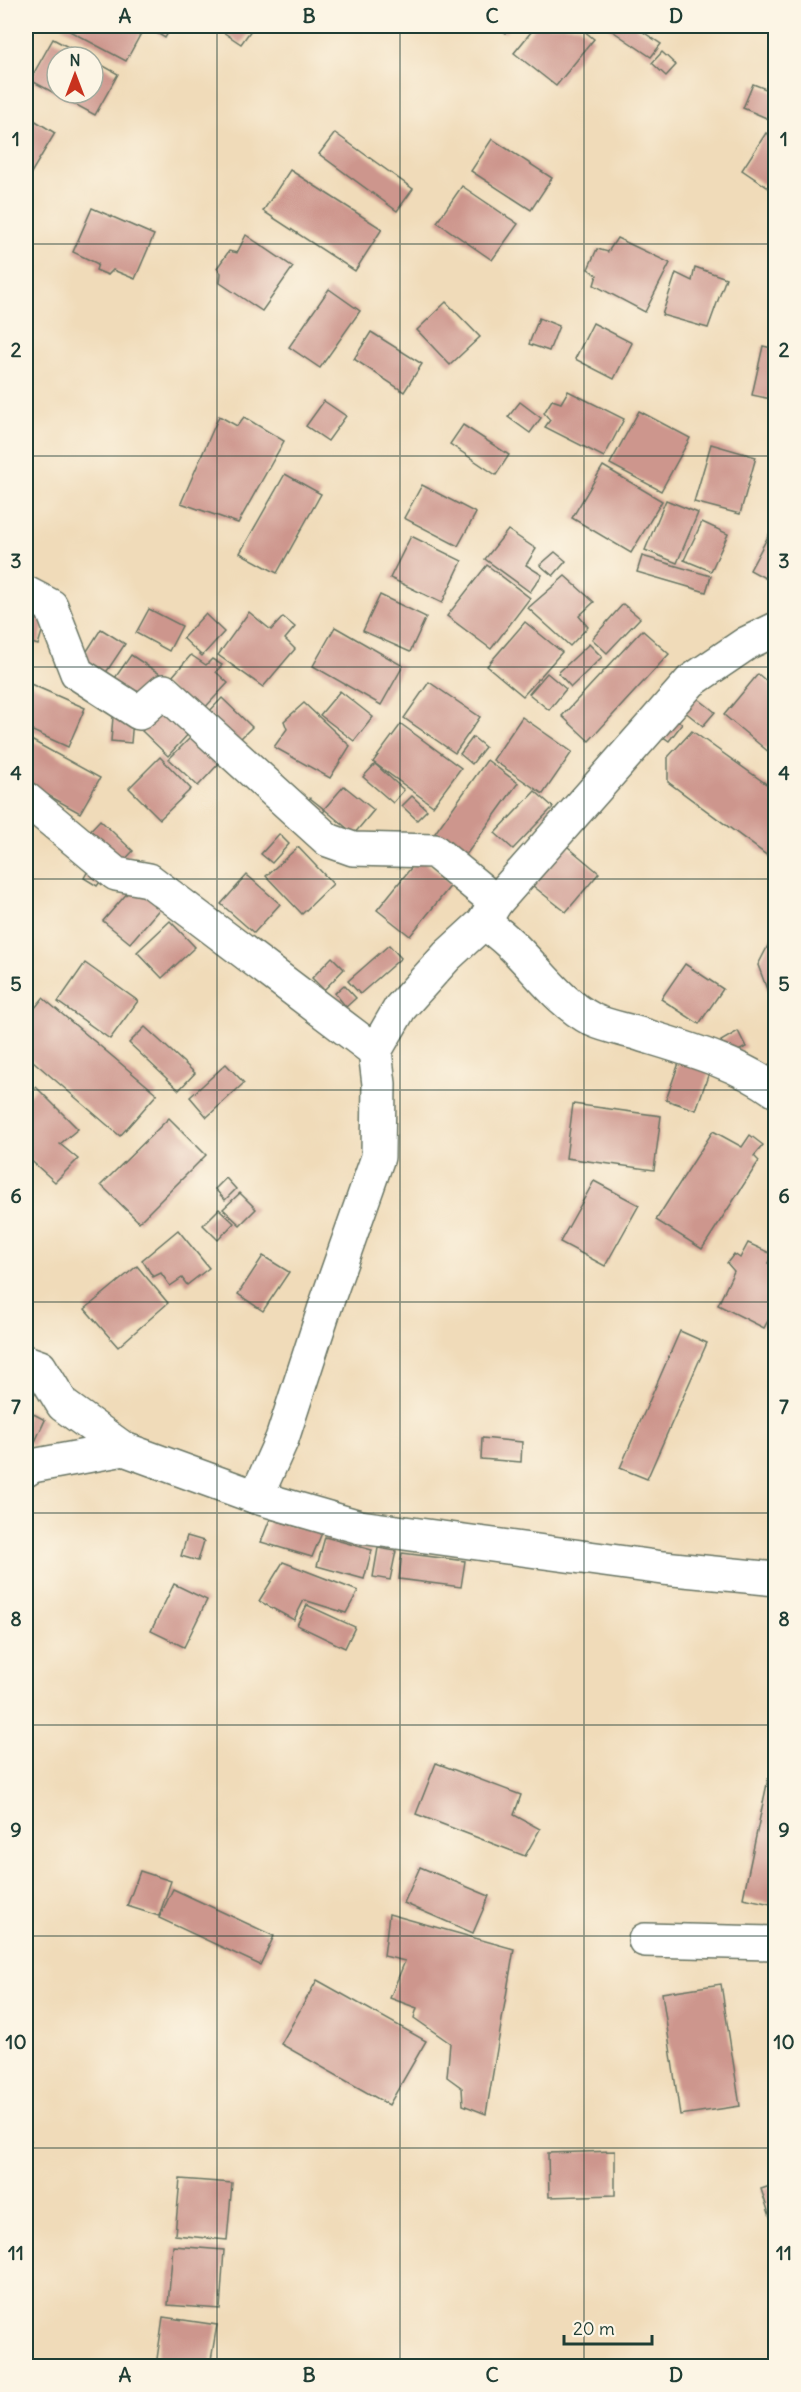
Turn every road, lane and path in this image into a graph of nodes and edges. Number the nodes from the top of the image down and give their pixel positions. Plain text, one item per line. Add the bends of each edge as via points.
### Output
1 (26, 593) edge
2 (776, 629) edge
3 (26, 800) edge
4 (490, 912) junction
5 (375, 1051) junction
6 (776, 1091) edge
7 (26, 1362) edge
8 (124, 1449) junction
9 (26, 1470) edge
10 (256, 1497) junction
11 (776, 1579) edge
12 (645, 1940) dead end
13 (776, 1943) edge

1 - 4 street via 51,606 77,673 139,713 164,691 328,840 353,849 434,851
2 - 4 street via 747,643 691,681
3 - 5 street via 116,874 149,880
4 - 5 street via 400,1008
4 - 6 street via 501,933 561,996 593,1020 712,1057
5 - 10 street via 379,1084 378,1157 282,1439
7 - 8 street via 39,1366 63,1405
8 - 9 street
8 - 10 street
10 - 11 street via 360,1527 663,1568
12 - 13 street

